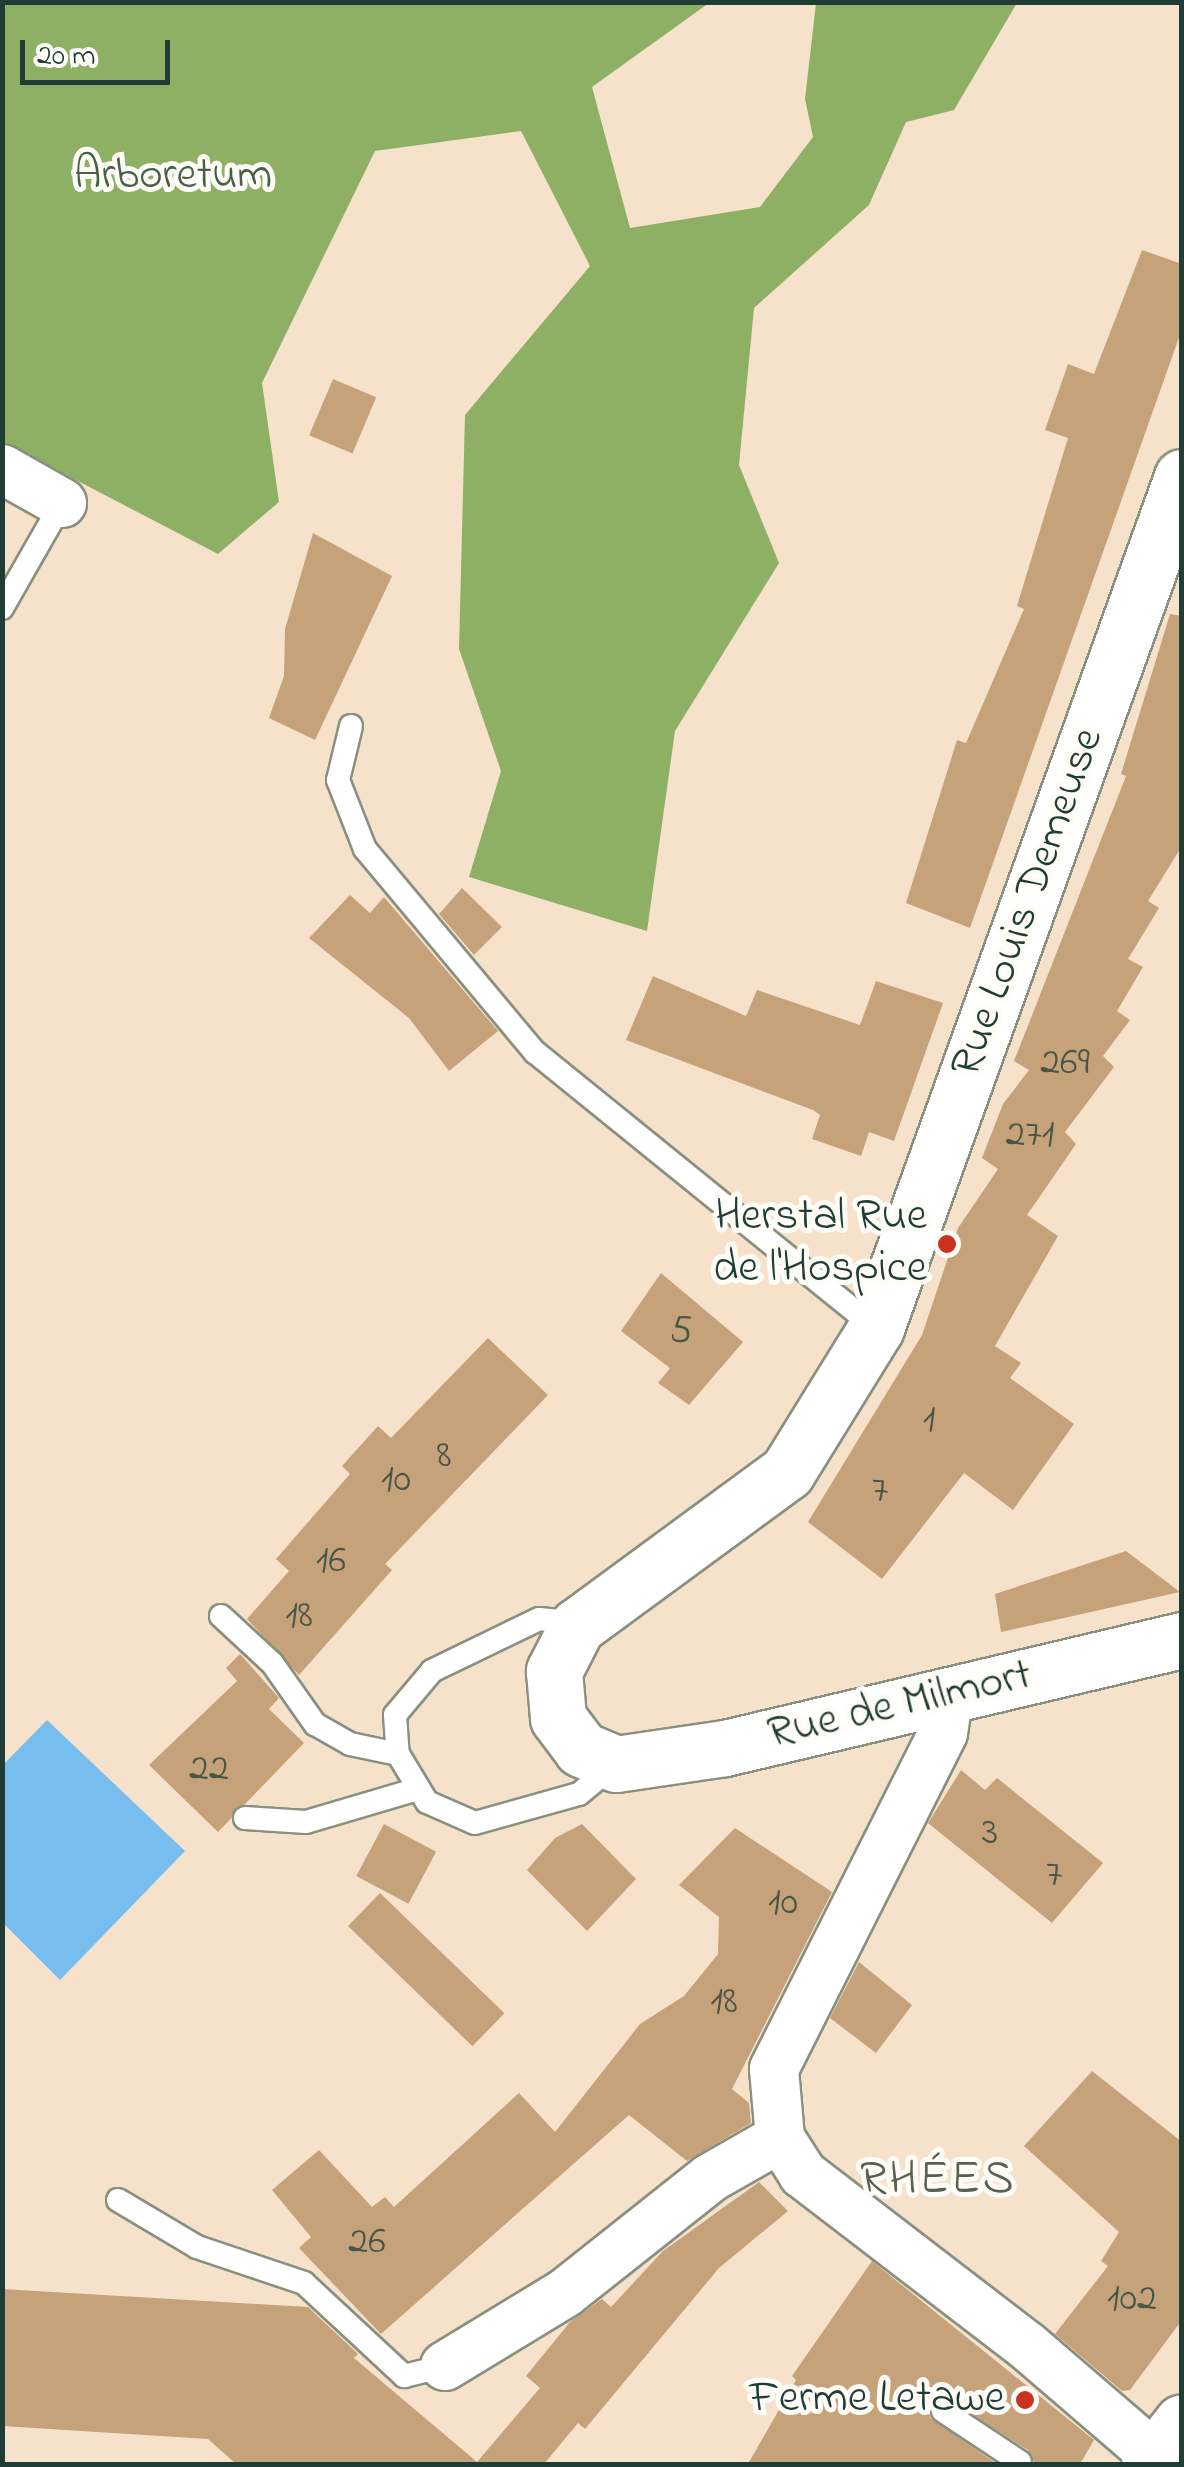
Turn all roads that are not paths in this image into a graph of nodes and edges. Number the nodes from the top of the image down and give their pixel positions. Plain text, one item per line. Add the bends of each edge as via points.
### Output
1 (2, 470) edge
2 (1182, 478) edge
3 (62, 503) joint
4 (2, 608) edge
5 (351, 726) dead end
6 (876, 1328) junction
7 (222, 1616) dead end
8 (582, 1624) junction
9 (1182, 1640) edge
10 (949, 1693) junction
11 (398, 1754) junction
12 (616, 1764) junction
13 (416, 1790) junction
14 (245, 1818) dead end
15 (780, 2138) junction
16 (118, 2200) dead end
17 (445, 2366) joint
18 (942, 2412) dead end
19 (1162, 2448) edge
20 (1020, 2462) dead end

1 - 3 street
2 - 6 street, Rue Louis Demeuse
3 - 4 lane
5 - 6 lane via 338,780 365,849 535,1052
6 - 8 street via 787,1472
7 - 11 lane via 272,1663 315,1724 350,1744
8 - 11 lane via 540,1619 432,1671 395,1715
8 - 12 street via 554,1671 558,1718 581,1749
9 - 10 street, Rue de Milmort
10 - 12 street, Rue de Milmort via 724,1748
10 - 15 street via 943,1733 774,2068
11 - 13 lane
12 - 13 lane, Rue de Milmort via 578,1794 475,1823 427,1802
13 - 14 lane via 306,1822
15 - 17 street via 710,2178 565,2293
15 - 19 street via 803,2174
16 - 17 lane via 197,2247 304,2284 404,2376
18 - 20 lane

